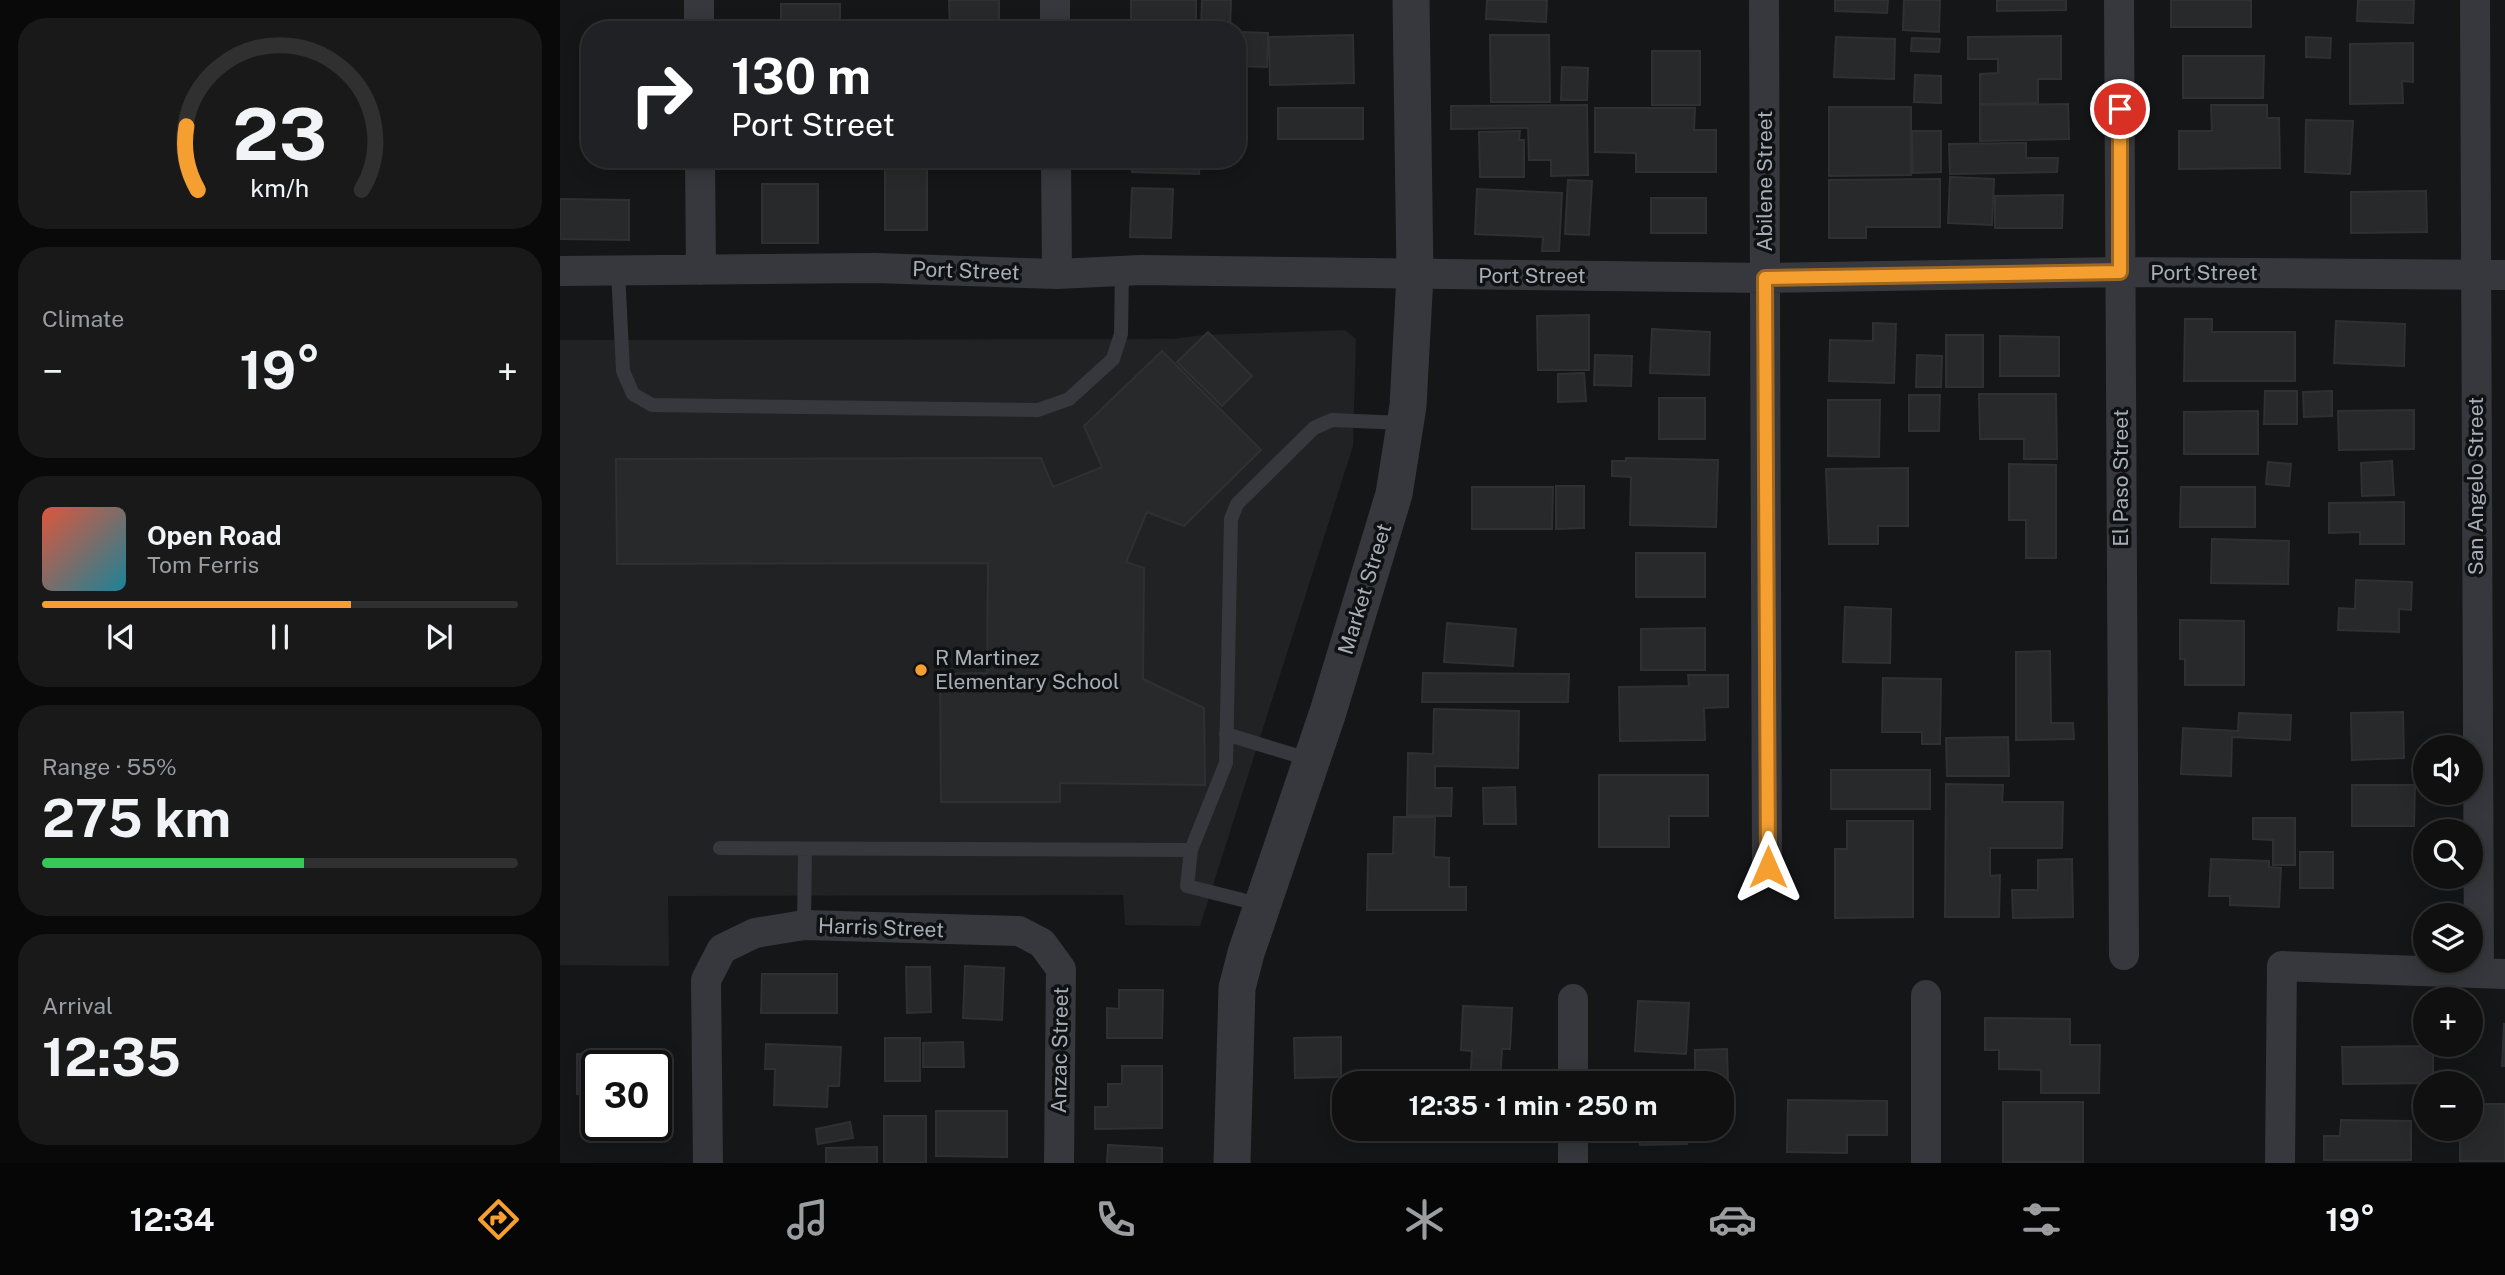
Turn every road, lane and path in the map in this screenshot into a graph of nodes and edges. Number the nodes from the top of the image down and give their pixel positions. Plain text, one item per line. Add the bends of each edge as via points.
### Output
1 (699, 0) edge
2 (1055, 0) edge
3 (1410, 0) edge
4 (1764, 0) edge
5 (2119, 0) edge
6 (2475, 0) edge
7 (699, 21) edge
8 (1055, 21) edge
9 (700, 168) edge
10 (1056, 168) edge
11 (701, 270) junction
12 (560, 271) edge
13 (618, 271) junction
14 (1122, 271) junction
15 (2120, 272) junction
16 (1057, 274) junction
17 (2475, 274) junction
18 (1415, 275) junction
19 (2505, 275) edge
20 (1765, 278) junction
21 (1405, 423) junction
22 (1226, 734) junction
23 (1311, 760) junction
24 (720, 848) dead end
25 (805, 849) junction
26 (1191, 850) junction
27 (1768, 867) dead end
28 (1262, 905) junction
29 (804, 925) junction
30 (1042, 943) joint
31 (2124, 955) dead end
32 (2492, 973) edge
33 (1926, 995) dead end
34 (1573, 999) dead end
35 (1573, 1071) edge
36 (1573, 1141) edge
37 (708, 1163) edge
38 (1059, 1163) edge
39 (1232, 1163) edge
40 (1573, 1163) edge
41 (1926, 1163) edge
42 (2280, 1163) edge

1 - 7 street
2 - 8 street
3 - 18 street, Market Street
4 - 20 street, Abilene Street
5 - 15 street, El Paso Street
6 - 17 street, San Angelo Street
9 - 11 street
10 - 16 street
11 - 13 street, Port Street
11 - 16 street, Port Street via 875,268
12 - 13 street, Port Street
13 - 14 lane via 623,371 633,394 652,405 1038,410 1069,399 1113,359 1122,334
14 - 16 street, Port Street
14 - 18 street, Port Street
15 - 17 street, Port Street
15 - 20 street, Port Street
15 - 31 street, El Paso Street
17 - 19 street, Port Street
17 - 32 street, San Angelo Street
18 - 20 street, Port Street
18 - 21 street, Market Street
20 - 27 street, Abilene Street
21 - 22 lane via 1332,419 1314,428 1237,504 1231,519
21 - 23 street, Market Street via 1394,494
22 - 23 lane
22 - 26 lane via 1226,763
23 - 28 street, Market Street
24 - 25 lane
25 - 26 lane
25 - 29 lane
26 - 28 lane via 1187,886
28 - 39 street, Market Street via 1237,988
29 - 30 street, Harris Street via 1019,931
29 - 37 street, Harris Street via 755,933 722,949 706,980
30 - 38 street, Anzac Street via 1061,969
32 - 42 street via 2282,967
33 - 41 street
34 - 35 street
36 - 40 street

